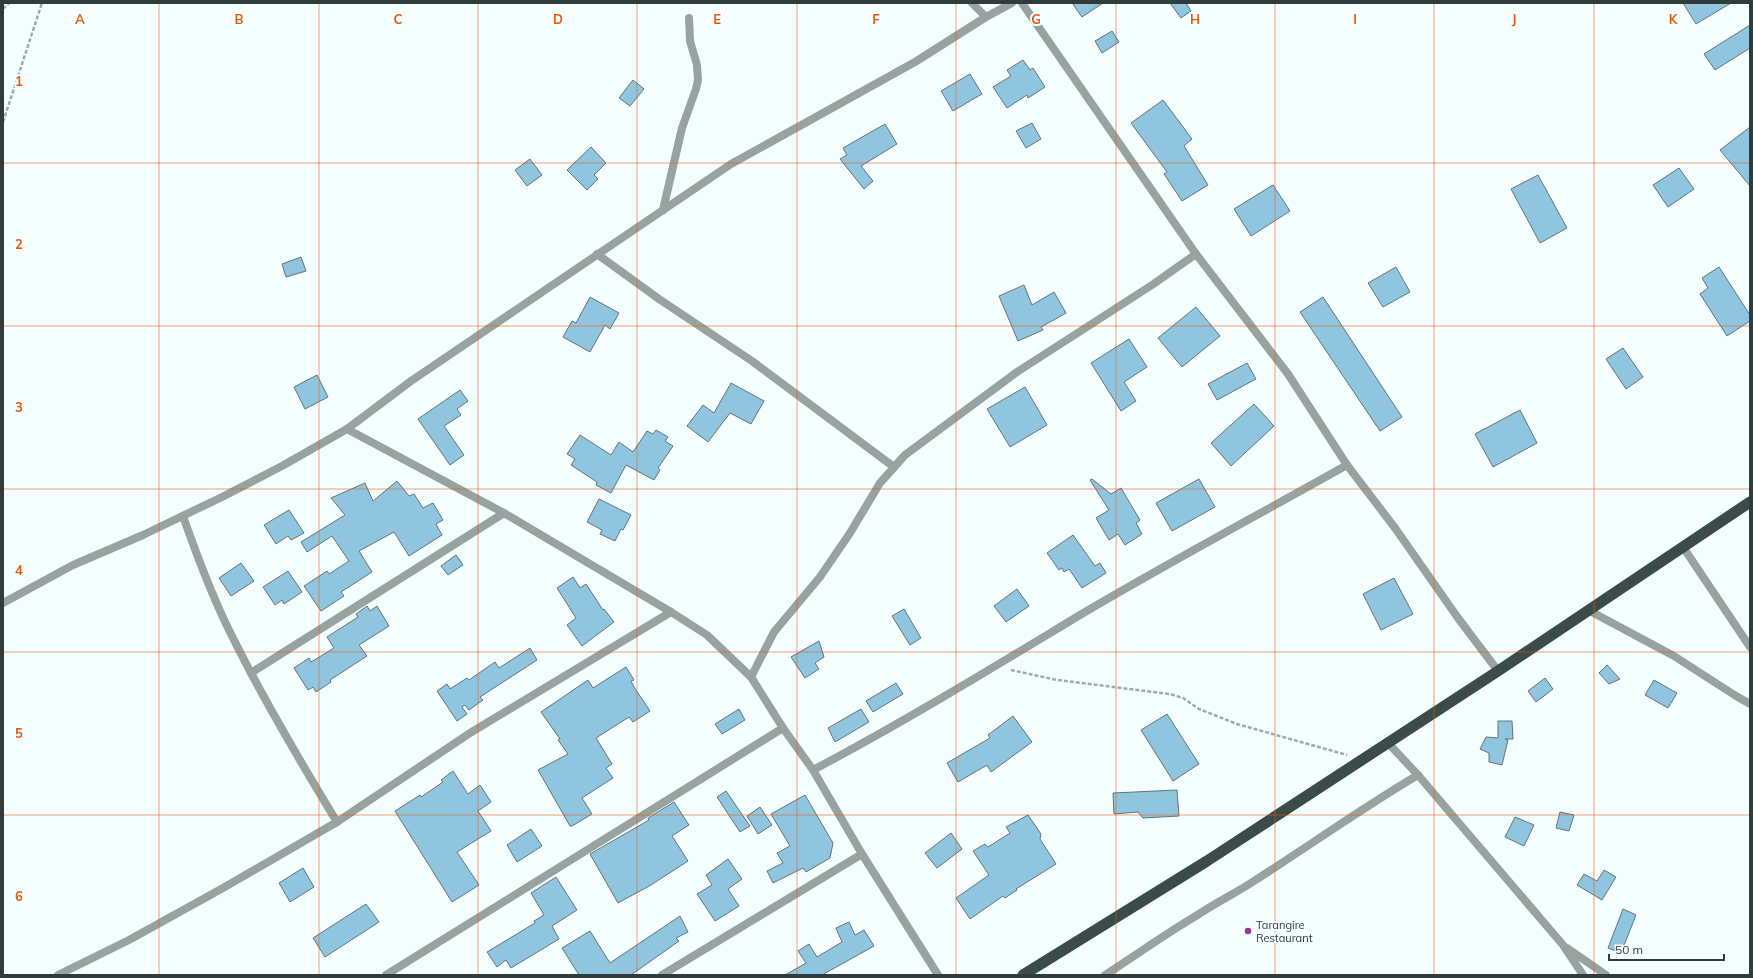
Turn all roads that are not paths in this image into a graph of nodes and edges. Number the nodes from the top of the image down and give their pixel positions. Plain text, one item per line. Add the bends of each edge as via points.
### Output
1 (972, 3) edge
2 (1012, 3) edge
3 (1022, 3) edge
4 (986, 17) junction
5 (689, 18) dead end
6 (663, 210) junction
7 (598, 254) junction
8 (1196, 254) junction
9 (346, 429) junction
10 (1347, 465) junction
11 (894, 467) junction
12 (1750, 502) edge
13 (504, 513) junction
14 (183, 516) junction
15 (1683, 547) junction
16 (3, 603) edge
17 (1588, 610) junction
18 (671, 612) junction
19 (1750, 647) edge
20 (1498, 671) junction
21 (251, 673) junction
22 (751, 677) junction
23 (1750, 704) edge
24 (783, 728) junction
25 (1388, 743) junction
26 (813, 770) junction
27 (1418, 775) junction
28 (336, 822) junction
29 (862, 854) junction
30 (1563, 945) junction
31 (58, 975) edge
32 (386, 975) edge
33 (662, 975) edge
34 (938, 975) edge
35 (1023, 975) edge
36 (1105, 975) edge
37 (1583, 975) edge
38 (1606, 975) edge

1 - 4 street
2 - 4 street
3 - 8 street
4 - 6 street via 915,62 731,164
5 - 6 street via 690,41 697,65 698,80 682,128
6 - 7 street
7 - 9 street
7 - 11 street via 653,295 752,361
8 - 10 street via 1288,374
8 - 11 street via 1017,372 905,455
9 - 13 street
9 - 14 street via 282,466
10 - 20 street
10 - 26 street via 1193,550 878,736
11 - 22 street via 880,483 820,577 774,632
12 - 15 highway
13 - 18 street
13 - 21 street
14 - 16 street via 73,565
14 - 21 street via 218,606
15 - 17 highway
15 - 19 street
17 - 20 highway
17 - 23 street via 1674,656
18 - 22 street via 707,635
18 - 28 street via 470,733
20 - 25 highway
21 - 28 street via 284,736
22 - 24 street
24 - 26 street
24 - 32 street
25 - 27 street
25 - 35 highway via 1207,861
26 - 29 street
27 - 30 street
27 - 36 street
28 - 31 street via 223,888
29 - 33 street
29 - 34 street
30 - 37 street
30 - 38 street

